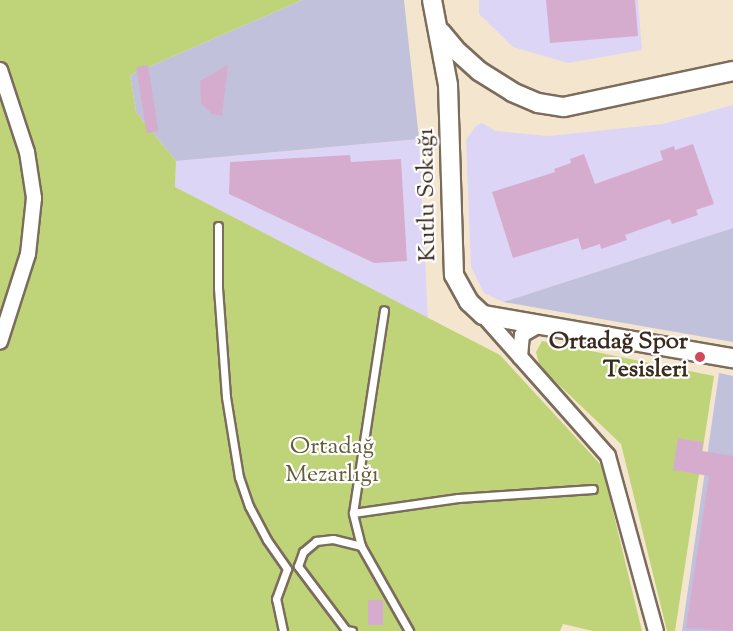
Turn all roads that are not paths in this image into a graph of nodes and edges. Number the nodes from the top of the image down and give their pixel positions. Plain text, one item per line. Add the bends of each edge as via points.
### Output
1 (432, 0) edge
2 (438, 28) junction
3 (0, 70) edge
4 (733, 71) edge
5 (218, 226) dead end
6 (384, 310) dead end
7 (483, 315) junction
8 (539, 325) junction
9 (0, 342) edge
10 (520, 357) junction
11 (733, 358) edge
12 (593, 489) dead end
13 (353, 513) junction
14 (361, 546) junction
15 (298, 566) junction
16 (287, 569) junction
17 (283, 631) edge
18 (349, 631) edge
19 (409, 631) edge
20 (656, 631) edge

1 - 2 main road, Kutlu Sokağı
2 - 4 main road via 479,71 512,92 538,103 564,107
2 - 7 main road, Kutlu Sokağı via 451,115 454,275 469,302
3 - 9 street via 27,152 34,198 28,255
5 - 16 lane via 226,397 239,477 249,506
6 - 13 lane
7 - 8 main road
7 - 10 street
8 - 10 street via 522,335
8 - 11 main road
10 - 20 street via 608,456
12 - 13 lane via 458,498
13 - 14 lane
14 - 15 lane via 333,539 316,541 303,552
14 - 19 lane
15 - 16 lane
15 - 18 lane
16 - 17 lane via 276,599

